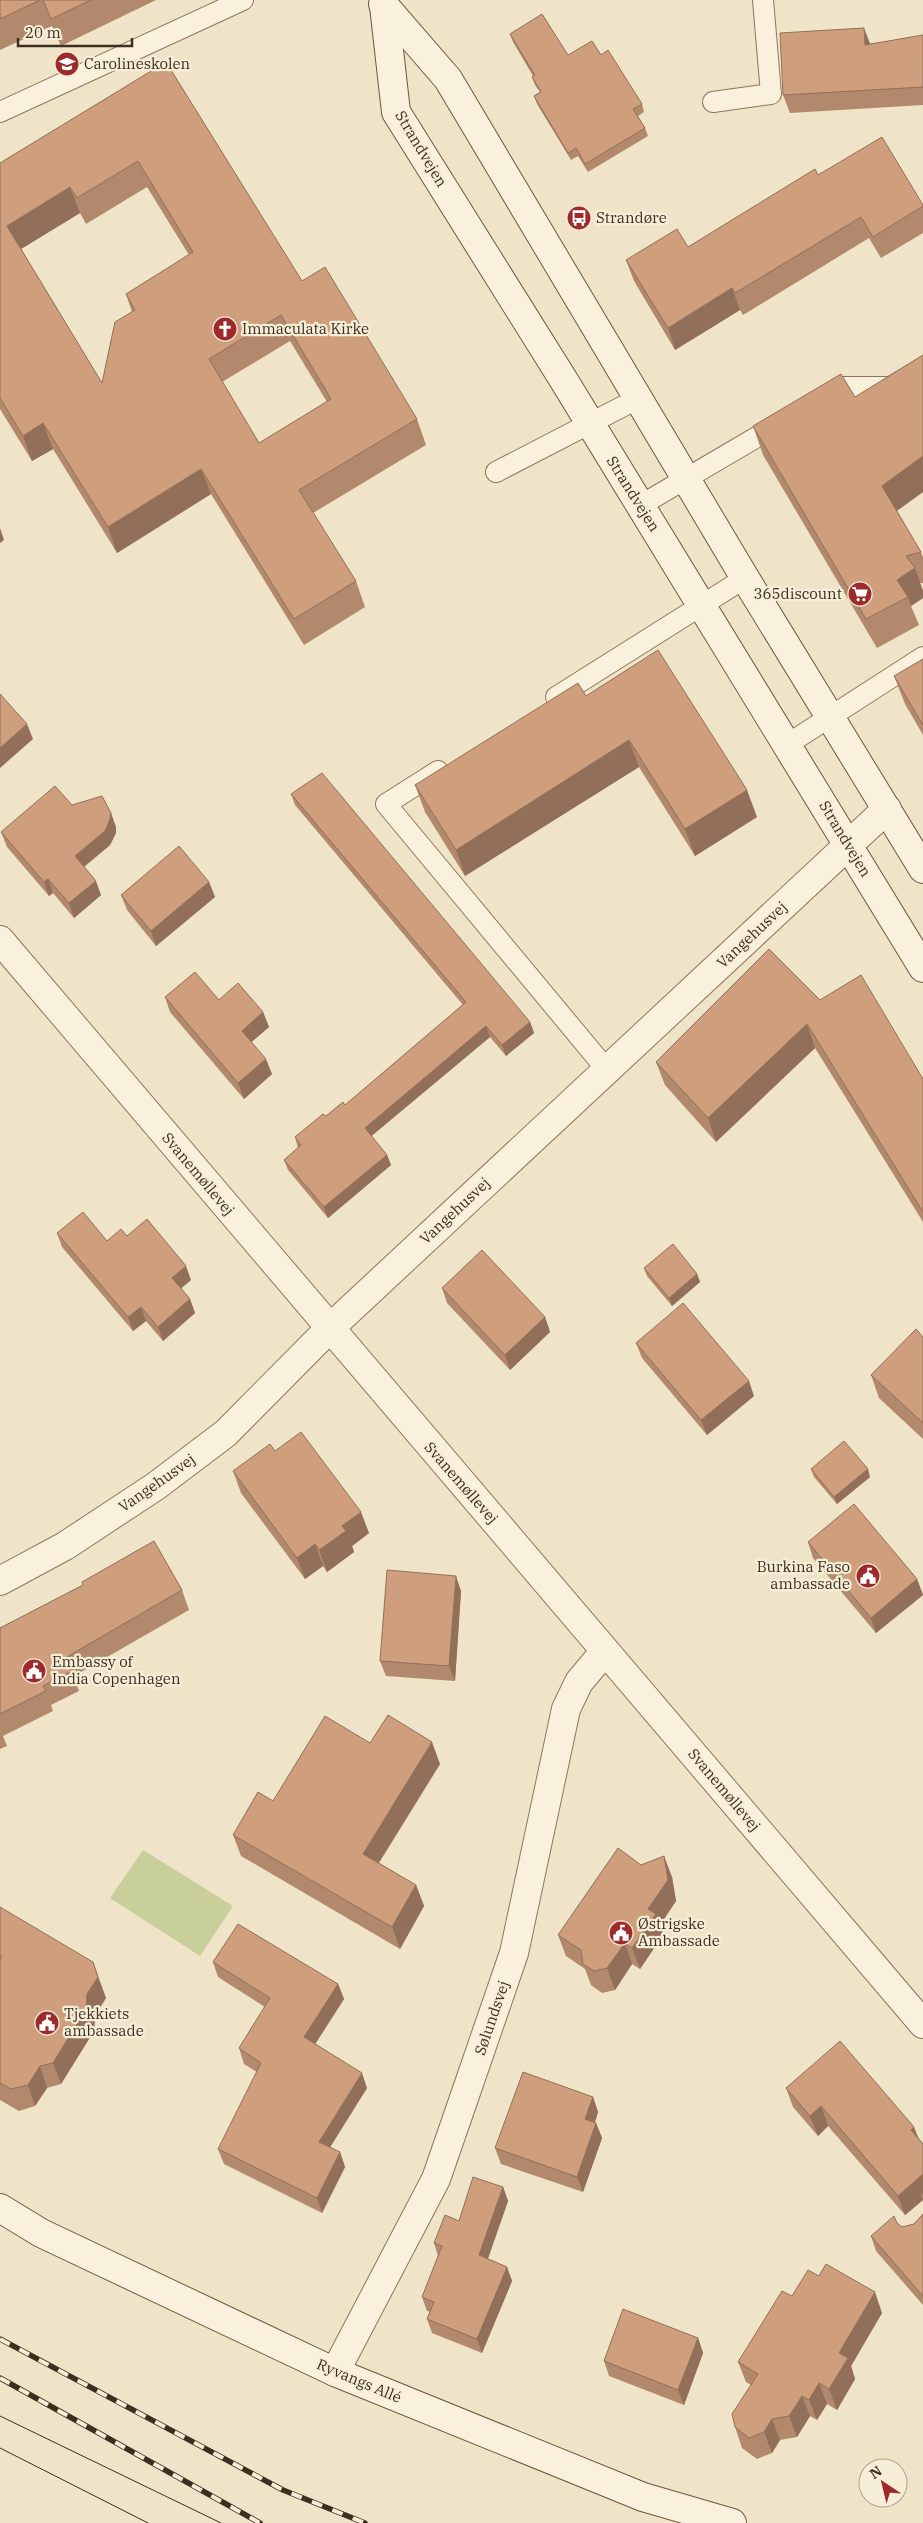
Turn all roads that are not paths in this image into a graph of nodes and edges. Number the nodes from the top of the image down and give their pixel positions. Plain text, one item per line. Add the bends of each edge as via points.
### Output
1 (244, 0) edge
2 (763, 0) edge
3 (389, 2) edge
4 (713, 102) dead end
5 (0, 112) edge
6 (923, 368) edge
7 (637, 399) junction
8 (589, 422) junction
9 (496, 472) dead end
10 (686, 478) junction
11 (640, 505) junction
12 (745, 578) junction
13 (702, 605) junction
14 (923, 657) edge
15 (536, 710) edge
16 (829, 717) junction
17 (788, 744) junction
18 (453, 762) edge
19 (887, 809) junction
20 (849, 844) junction
21 (923, 869) edge
22 (0, 940) edge
23 (923, 968) edge
24 (607, 1070) junction
25 (329, 1329) junction
26 (0, 1581) edge
27 (605, 1651) junction
28 (923, 2024) edge
29 (0, 2208) edge
30 (335, 2372) junction
31 (732, 2523) edge

1 - 5 lane
2 - 4 lane via 771,94
3 - 7 street, Strandvejen via 448,79
3 - 8 street, Strandvejen via 396,112
6 - 10 lane via 891,387 843,387
7 - 8 lane
7 - 10 street, Strandvejen
8 - 9 lane
8 - 11 street, Strandvejen
10 - 11 lane
10 - 12 street, Strandvejen
11 - 13 street, Strandvejen
12 - 13 lane
12 - 16 street, Strandvejen
13 - 15 lane
13 - 17 street, Strandvejen
14 - 16 lane
16 - 17 lane
16 - 19 street, Strandvejen
17 - 20 street, Strandvejen
18 - 24 lane via 386,804
19 - 20 street, Vangehusvej
19 - 21 street, Strandvejen
20 - 23 street, Strandvejen
20 - 24 street, Vangehusvej
22 - 25 street, Svanemøllevej
24 - 25 street, Vangehusvej
25 - 26 street, Vangehusvej via 226,1432 156,1486 65,1546
25 - 27 street, Svanemøllevej
27 - 28 street, Svanemøllevej
27 - 30 street, Sølundsvej via 579,1682 566,1709 514,1953 436,2179
29 - 30 street, Ryvangs Allé via 41,2233
30 - 31 street, Ryvangs Allé via 643,2497

